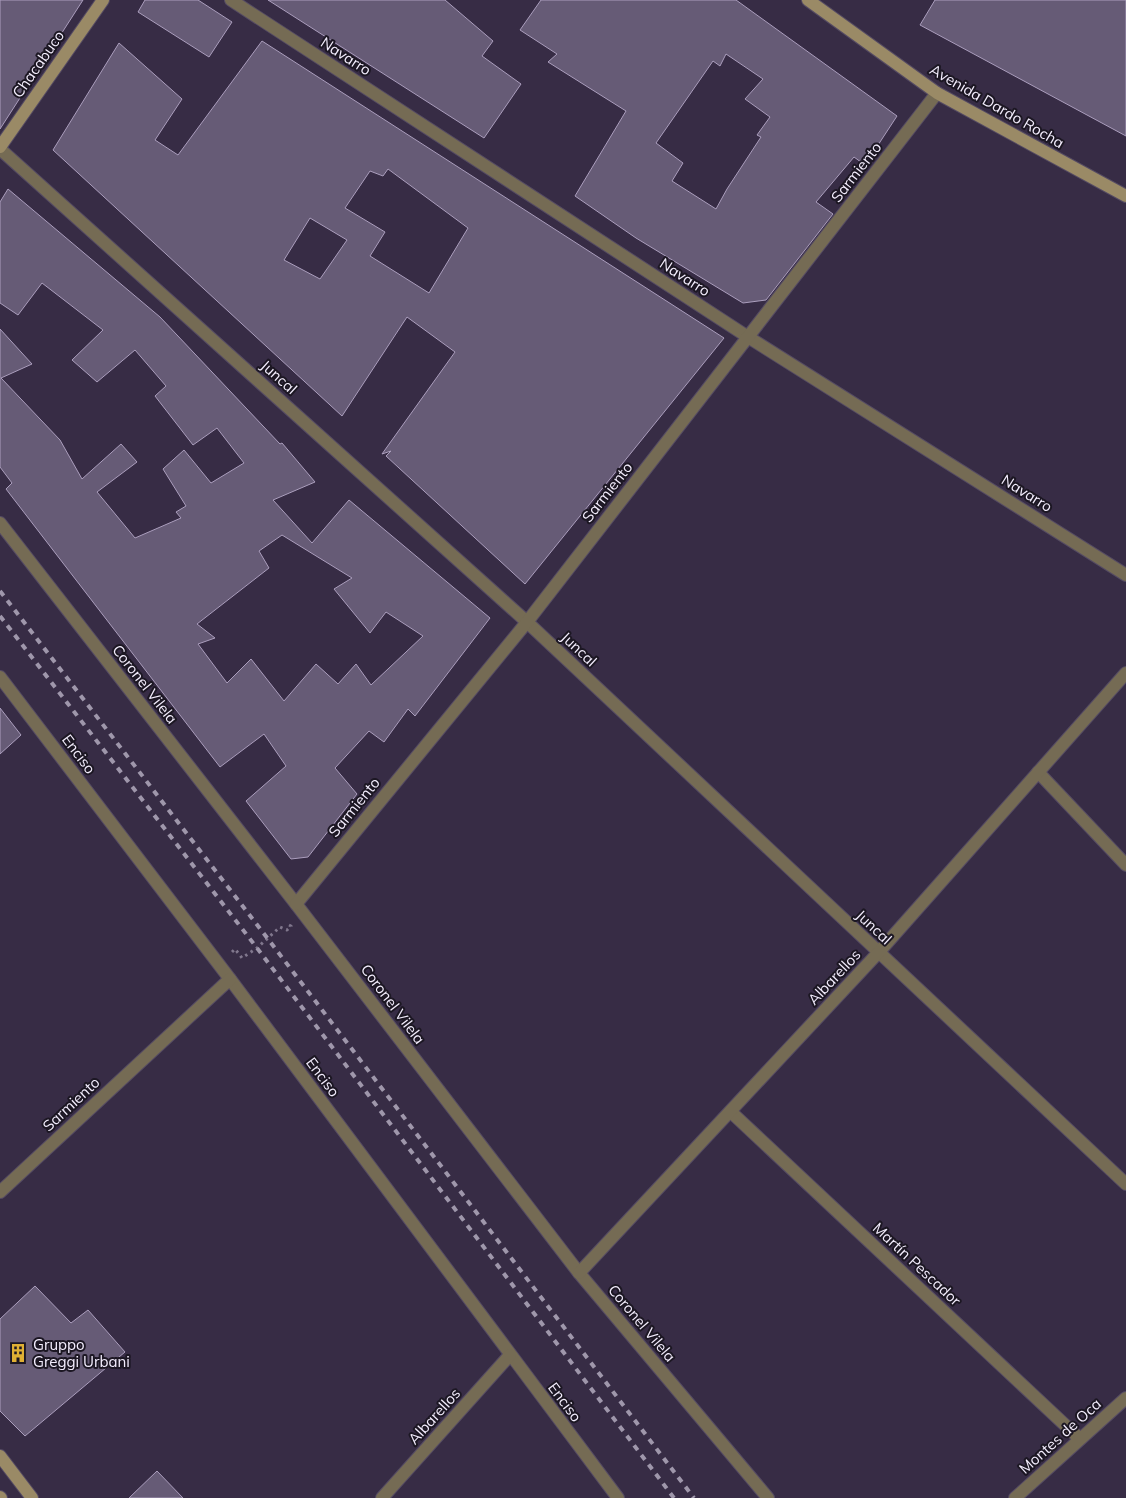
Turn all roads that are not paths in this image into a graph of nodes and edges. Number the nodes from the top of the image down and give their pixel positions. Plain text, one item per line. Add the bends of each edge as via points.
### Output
1 (103, 0) edge
2 (231, 0) edge
3 (808, 0) edge
4 (937, 93) junction
5 (0, 148) edge
6 (1126, 196) edge
7 (748, 337) junction
8 (0, 524) edge
9 (1126, 574) edge
10 (527, 622) junction
11 (1126, 673) edge
12 (0, 678) edge
13 (1038, 772) junction
14 (1126, 864) edge
15 (296, 904) junction
16 (878, 953) junction
17 (230, 979) junction
18 (731, 1112) junction
19 (1126, 1184) edge
20 (0, 1192) edge
21 (579, 1273) junction
22 (510, 1355) junction
23 (1126, 1398) edge
24 (1080, 1439) junction
25 (0, 1456) edge
26 (1020, 1496) edge
27 (32, 1498) edge
28 (382, 1498) edge
29 (618, 1498) edge
30 (768, 1498) edge

1 - 5 main road, Chacabuco
2 - 7 street, Navarro
3 - 4 main road, Avenida Dardo Rocha
4 - 6 main road, Avenida Dardo Rocha
4 - 7 street, Sarmiento
5 - 10 street, Juncal
7 - 9 street, Navarro
7 - 10 street, Sarmiento
8 - 15 street, Coronel Vilela
10 - 15 street, Sarmiento
10 - 16 street, Juncal
11 - 13 street, Albarellos
12 - 17 street, Enciso
13 - 14 street
13 - 16 street, Albarellos
15 - 21 street, Coronel Vilela
16 - 18 street, Albarellos
16 - 19 street, Juncal
17 - 20 street, Sarmiento
17 - 22 street, Enciso
18 - 21 street, Albarellos
18 - 24 street, Martín Pescador
21 - 30 street, Coronel Vilela
22 - 28 street, Albarellos
22 - 29 street, Enciso
23 - 24 street, Montes de Oca
24 - 26 street, Montes de Oca
25 - 27 main road

